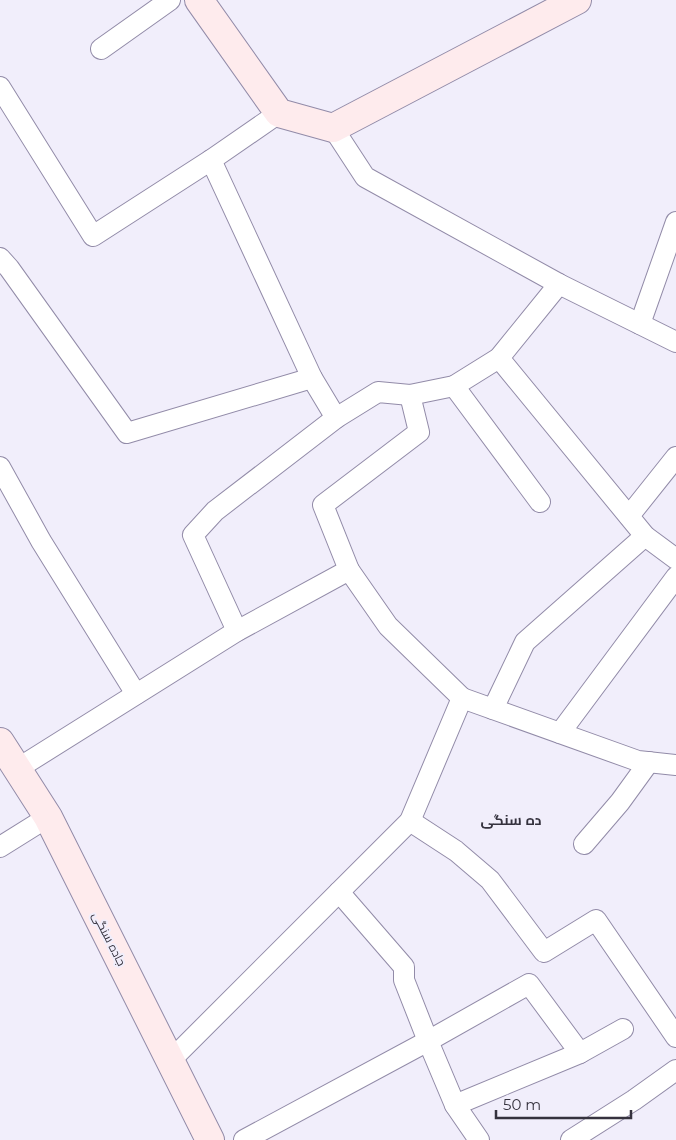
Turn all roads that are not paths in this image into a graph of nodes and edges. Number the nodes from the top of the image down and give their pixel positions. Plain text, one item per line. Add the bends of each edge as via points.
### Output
1 (170, 0) edge
2 (199, 0) edge
3 (577, 0) edge
4 (101, 49) dead end
5 (0, 87) edge
6 (279, 113) junction
7 (333, 128) junction
8 (211, 160) junction
9 (676, 222) edge
10 (0, 258) edge
11 (559, 284) junction
12 (640, 324) junction
13 (676, 342) edge
14 (499, 358) junction
15 (312, 378) junction
16 (454, 386) junction
17 (410, 395) junction
18 (336, 418) junction
19 (676, 457) edge
20 (0, 467) edge
21 (540, 502) dead end
22 (629, 516) junction
23 (645, 536) junction
24 (676, 559) edge
25 (348, 570) junction
26 (676, 577) edge
27 (237, 630) junction
28 (136, 694) junction
29 (462, 698) junction
30 (492, 709) junction
31 (560, 733) junction
32 (0, 742) edge
33 (649, 762) junction
34 (676, 765) edge
35 (17, 768) junction
36 (48, 817) junction
37 (410, 821) junction
38 (584, 844) dead end
39 (0, 847) edge
40 (339, 892) junction
41 (623, 1029) dead end
42 (676, 1037) edge
43 (428, 1042) junction
44 (580, 1053) junction
45 (170, 1061) junction
46 (676, 1070) edge
47 (455, 1105) junction
48 (210, 1140) edge
49 (244, 1140) edge
50 (479, 1140) edge
51 (571, 1140) edge

1 - 4 street
2 - 6 street
3 - 7 street
5 - 8 street via 93,236
6 - 7 street
6 - 8 street
7 - 11 street via 365,177
8 - 15 street
9 - 12 street
10 - 15 street via 127,433
11 - 12 street
11 - 14 street
12 - 13 street
14 - 16 street
14 - 22 street
15 - 18 street
16 - 17 street
16 - 21 street
17 - 18 street via 378,392
17 - 25 street via 419,432 323,505
18 - 27 street via 215,511 193,535
19 - 22 street
20 - 28 street
22 - 23 street
23 - 24 street
23 - 30 street via 525,642
25 - 27 street
25 - 29 street via 388,626
26 - 31 street
27 - 28 street
28 - 35 street
29 - 30 street
29 - 37 street
30 - 31 street
31 - 33 street
32 - 35 street, جاده سنگی
33 - 34 street
33 - 38 street
35 - 36 street, جاده سنگی
36 - 39 street
36 - 45 street, جاده سنگی
37 - 40 street
37 - 42 street via 456,851 490,880 544,952 596,920
40 - 43 street via 404,967 404,980
40 - 45 street
41 - 44 street
43 - 44 street via 529,984
43 - 47 street
43 - 49 street
44 - 47 street
45 - 48 street, جاده سنگی
46 - 51 street
47 - 50 street

